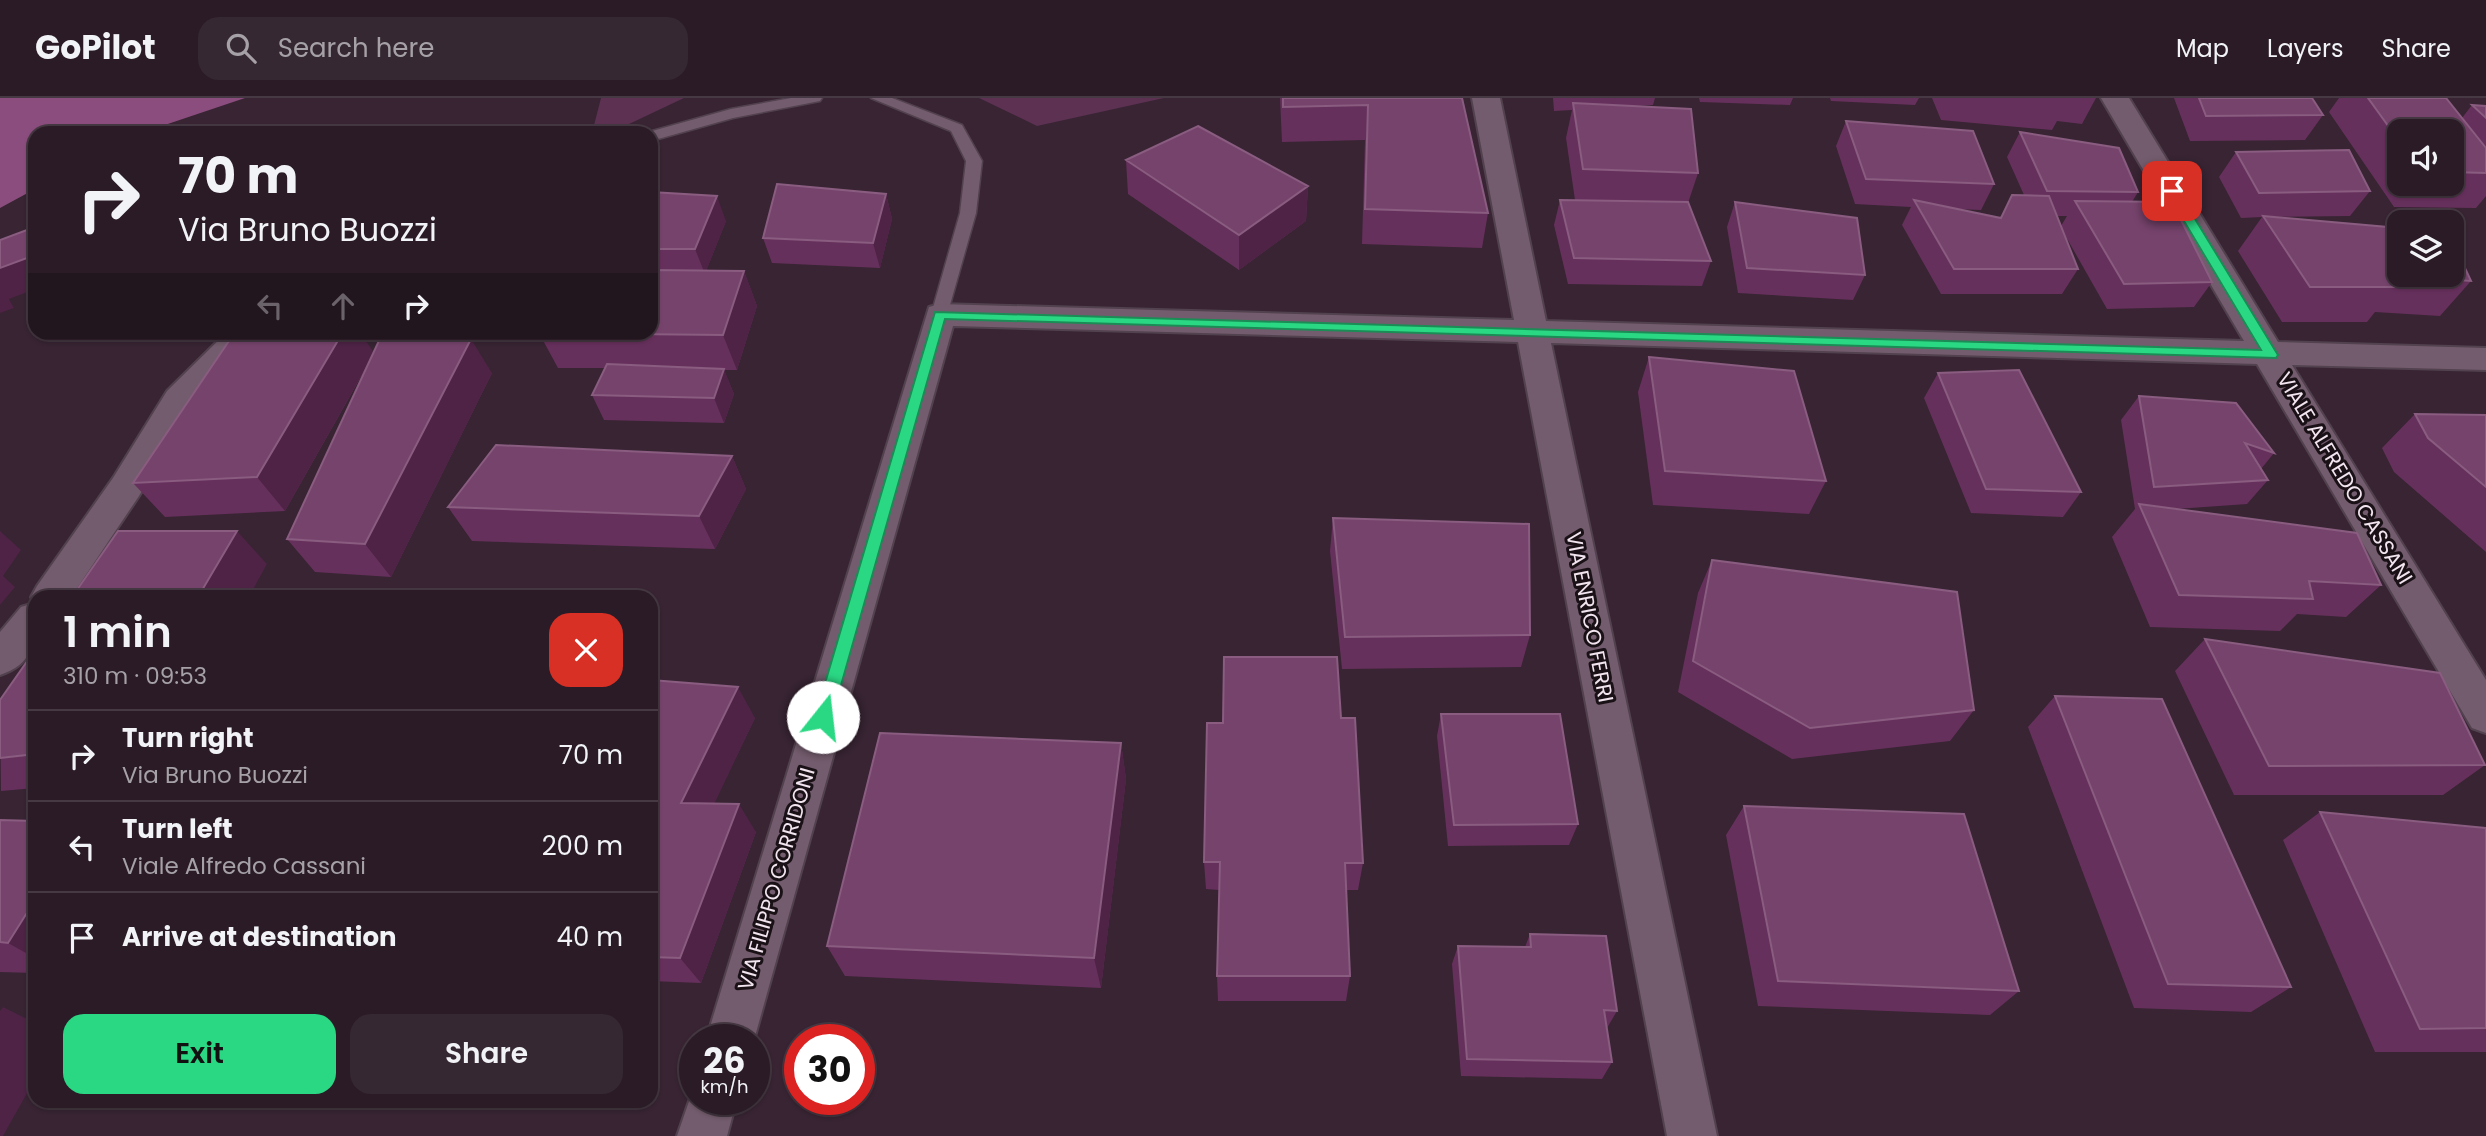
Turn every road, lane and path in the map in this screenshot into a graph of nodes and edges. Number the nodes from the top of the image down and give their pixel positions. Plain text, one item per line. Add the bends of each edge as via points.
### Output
1 (815, 98) edge
2 (878, 98) edge
3 (1486, 98) edge
4 (2115, 98) edge
5 (658, 134) edge
6 (940, 315) junction
7 (1534, 331) junction
8 (239, 340) edge
9 (2271, 355) junction
10 (2486, 359) edge
11 (55, 590) edge
12 (28, 626) edge
13 (0, 659) edge
14 (2486, 716) edge
15 (735, 1024) edge
16 (708, 1115) edge
17 (702, 1136) edge
18 (1692, 1136) edge

1 - 5 lane
2 - 6 lane via 957,128 974,161 968,213
3 - 7 street, VIA ENRICO FERRI
4 - 9 street, VIALE ALFREDO CASSANI
6 - 7 street
6 - 15 street, VIA FILIPPO CORRIDONI
7 - 9 street
7 - 18 street, VIA ENRICO FERRI
8 - 11 street via 179,399 126,487
9 - 10 street
9 - 14 street, VIALE ALFREDO CASSANI
12 - 13 street
16 - 17 street

